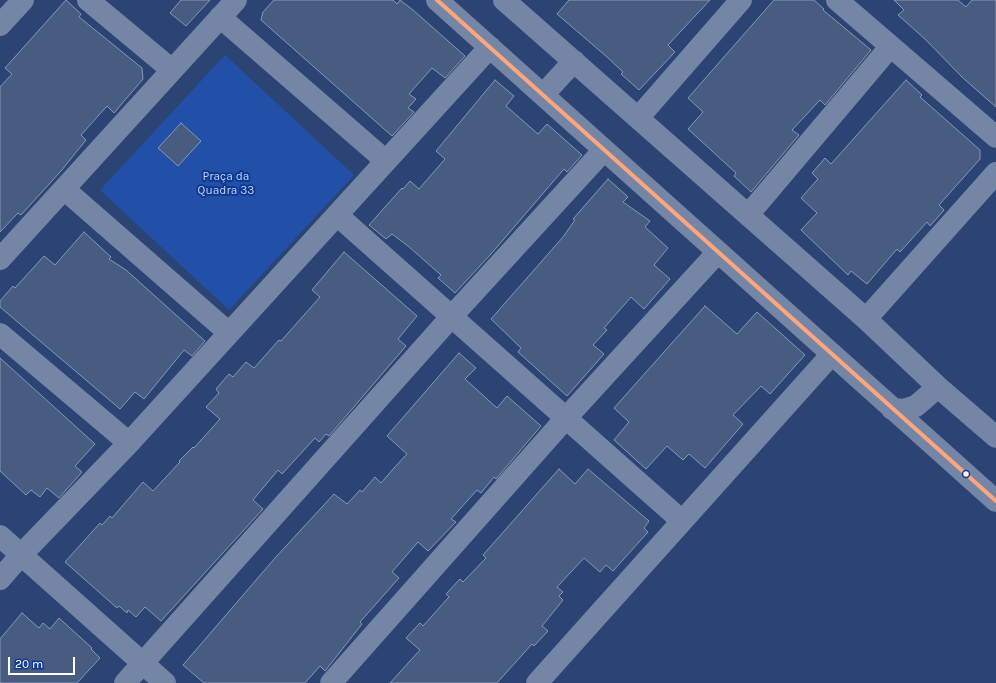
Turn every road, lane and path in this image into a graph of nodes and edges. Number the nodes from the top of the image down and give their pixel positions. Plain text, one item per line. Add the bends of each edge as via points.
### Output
1 (22, 0) edge
2 (88, 0) edge
3 (236, 0) edge
4 (437, 0) edge
5 (741, 0) edge
6 (518, 4) edge
7 (851, 4) edge
8 (220, 17) junction
9 (0, 25) edge
10 (490, 47) junction
11 (890, 47) junction
12 (574, 61) junction
13 (172, 70) junction
14 (543, 95) junction
15 (638, 118) junction
16 (996, 138) edge
17 (604, 150) junction
18 (386, 161) junction
19 (996, 173) edge
20 (64, 189) junction
21 (337, 215) junction
22 (748, 215) junction
23 (718, 252) junction
24 (0, 259) edge
25 (452, 316) junction
26 (866, 319) junction
27 (230, 333) junction
28 (0, 334) edge
29 (832, 354) junction
30 (938, 387) junction
31 (892, 409) junction
32 (566, 418) junction
33 (996, 437) edge
34 (130, 443) junction
35 (996, 500) edge
36 (682, 521) junction
37 (0, 536) edge
38 (21, 555) junction
39 (0, 579) edge
40 (142, 663) junction
41 (125, 683) edge
42 (165, 683) edge
43 (331, 683) edge
44 (537, 683) edge

1 - 9 street
2 - 13 street
3 - 8 street
4 - 10 street
5 - 15 street
6 - 12 street
7 - 11 street
8 - 13 street
8 - 18 street
10 - 14 street
10 - 18 street
11 - 16 street
11 - 22 street
12 - 14 street
12 - 15 street
13 - 20 street
14 - 17 street
15 - 22 street
17 - 23 street
17 - 25 street
18 - 21 street
19 - 26 street
20 - 24 street
20 - 27 street
21 - 25 street
21 - 27 street
22 - 26 street
23 - 29 street
23 - 32 street
25 - 32 street
25 - 40 street
26 - 30 street
27 - 34 street
28 - 34 street
29 - 31 street
29 - 36 street
30 - 31 street via 916,406 904,410
30 - 33 street
31 - 35 street
32 - 36 street
32 - 43 street
34 - 38 street
36 - 44 street
37 - 38 street
38 - 39 street
38 - 40 street
40 - 41 street
40 - 42 street

